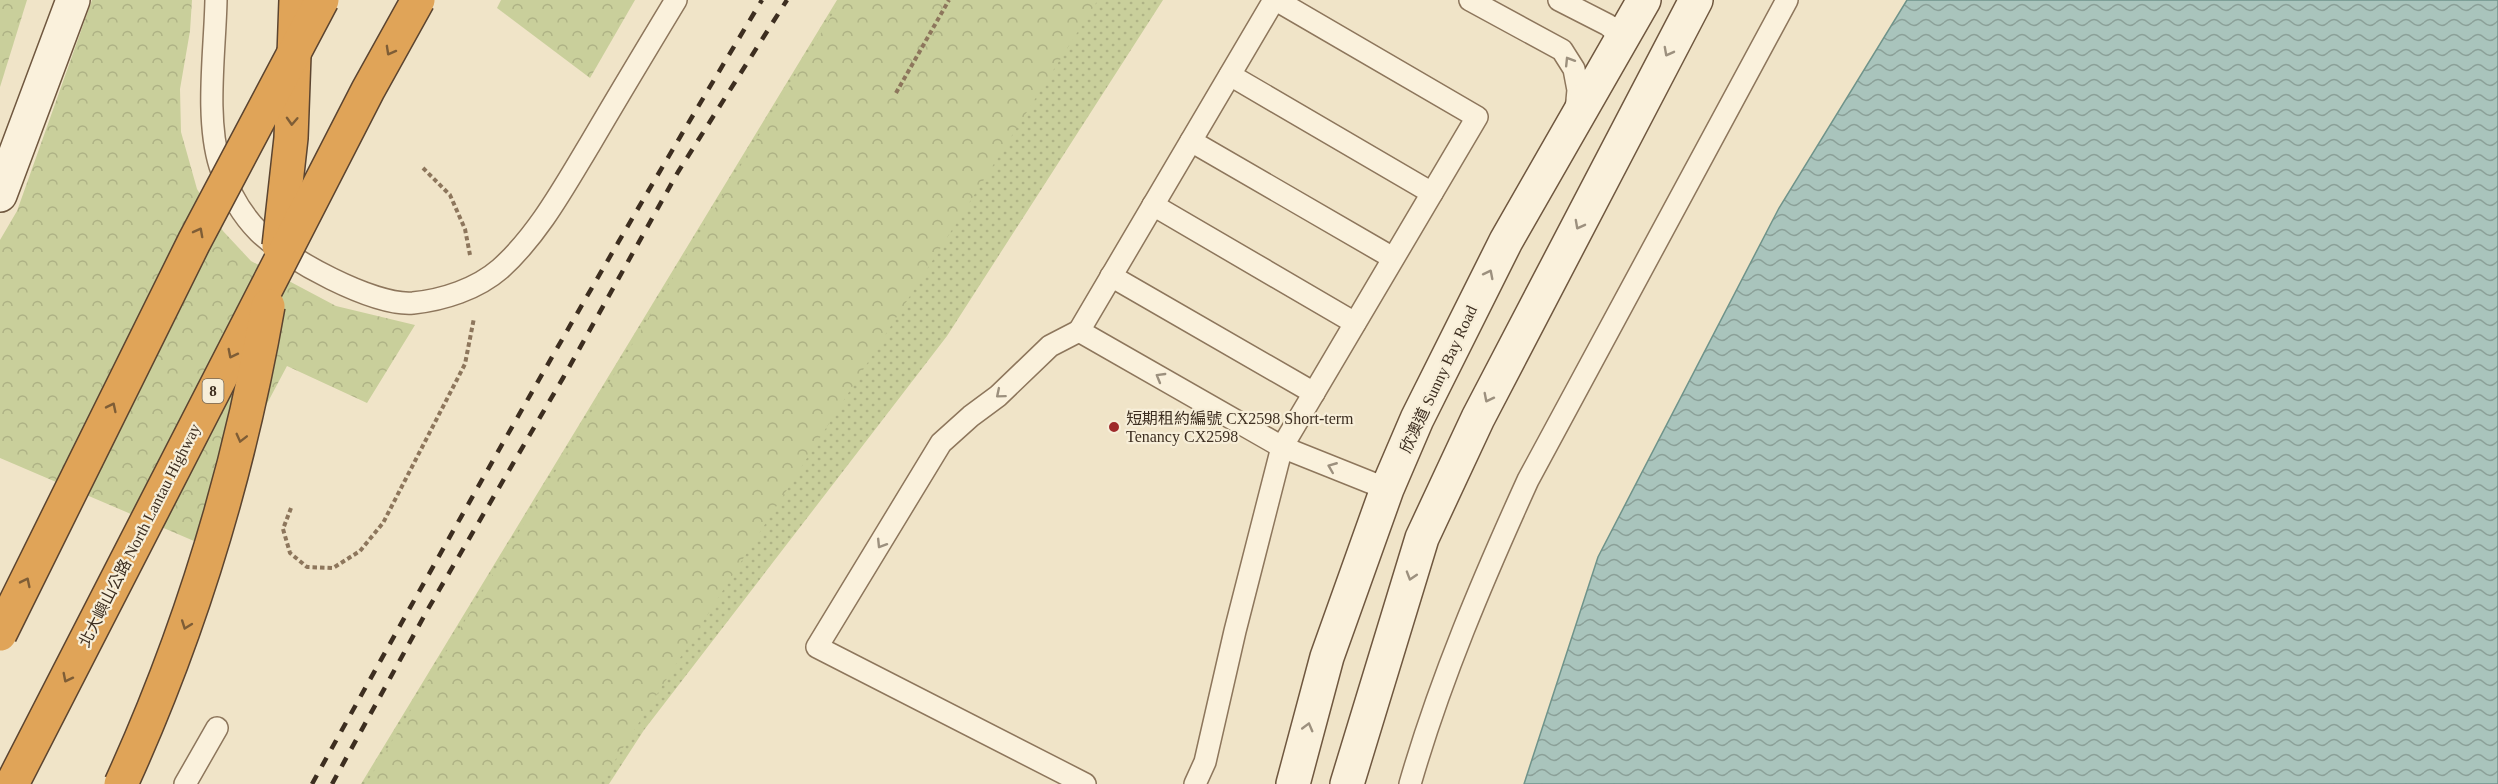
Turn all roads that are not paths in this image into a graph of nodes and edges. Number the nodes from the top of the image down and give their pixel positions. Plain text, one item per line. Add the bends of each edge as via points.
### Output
1 (73, 0) edge
2 (216, 0) edge
3 (296, 0) edge
4 (322, 0) edge
5 (418, 0) edge
6 (675, 0) edge
7 (1275, 0) edge
8 (1470, 0) edge
9 (1559, 0) edge
10 (1644, 0) edge
11 (1695, 0) edge
12 (1787, 0) edge
13 (1622, 36) junction
14 (1230, 75) junction
15 (1575, 118) junction
16 (1191, 141) junction
17 (1432, 193) junction
18 (0, 195) edge
19 (1153, 205) junction
20 (1394, 258) junction
21 (1111, 276) junction
22 (1355, 323) junction
23 (1079, 331) junction
24 (1314, 393) junction
25 (1282, 447) junction
26 (1387, 489) junction
27 (1434, 510) junction
28 (0, 634) edge
29 (217, 728) dead end
30 (12, 784) edge
31 (121, 784) edge
32 (185, 784) edge
33 (1085, 784) edge
34 (1195, 784) edge
35 (1293, 784) edge
36 (1347, 784) edge
37 (1410, 784) edge

1 - 18 main road
2 - 6 lane via 212,133 220,168 239,207 260,232 294,259 368,295 411,303 453,295 476,285 500,269 523,245 561,192
3 -> 31 highway, bridge via 292,126 280,239 255,382 198,592
28 -> 4 highway, bridge via 194,242
5 -> 30 highway, 北大嶼山公路 North Lantau Highway / 8, bridge
7 - 14 lane
7 - 17 lane via 1477,117
15 -> 8 lane via 1578,90 1574,69 1562,50
9 - 13 lane
10 - 13 main road, 欣澳道 Sunny Bay Road
11 -> 27 main road
12 - 37 lane via 1528,480 1458,645
13 - 15 main road, 欣澳道 Sunny Bay Road
14 - 16 lane
14 - 17 lane
26 -> 15 main road, 欣澳道 Sunny Bay Road via 1459,332
16 - 19 lane
16 - 20 lane
17 - 20 lane
19 - 21 lane
19 - 22 lane
20 - 22 lane
21 - 23 lane
21 - 24 lane
22 - 24 lane
25 -> 23 lane
23 -> 33 lane via 1050,346 998,396 941,442 816,647
24 - 25 lane
26 -> 25 lane
25 - 34 lane via 1205,762
26 - 27 main road
35 -> 26 main road, 欣澳道 Sunny Bay Road via 1327,657
27 -> 36 main road
29 - 32 lane

